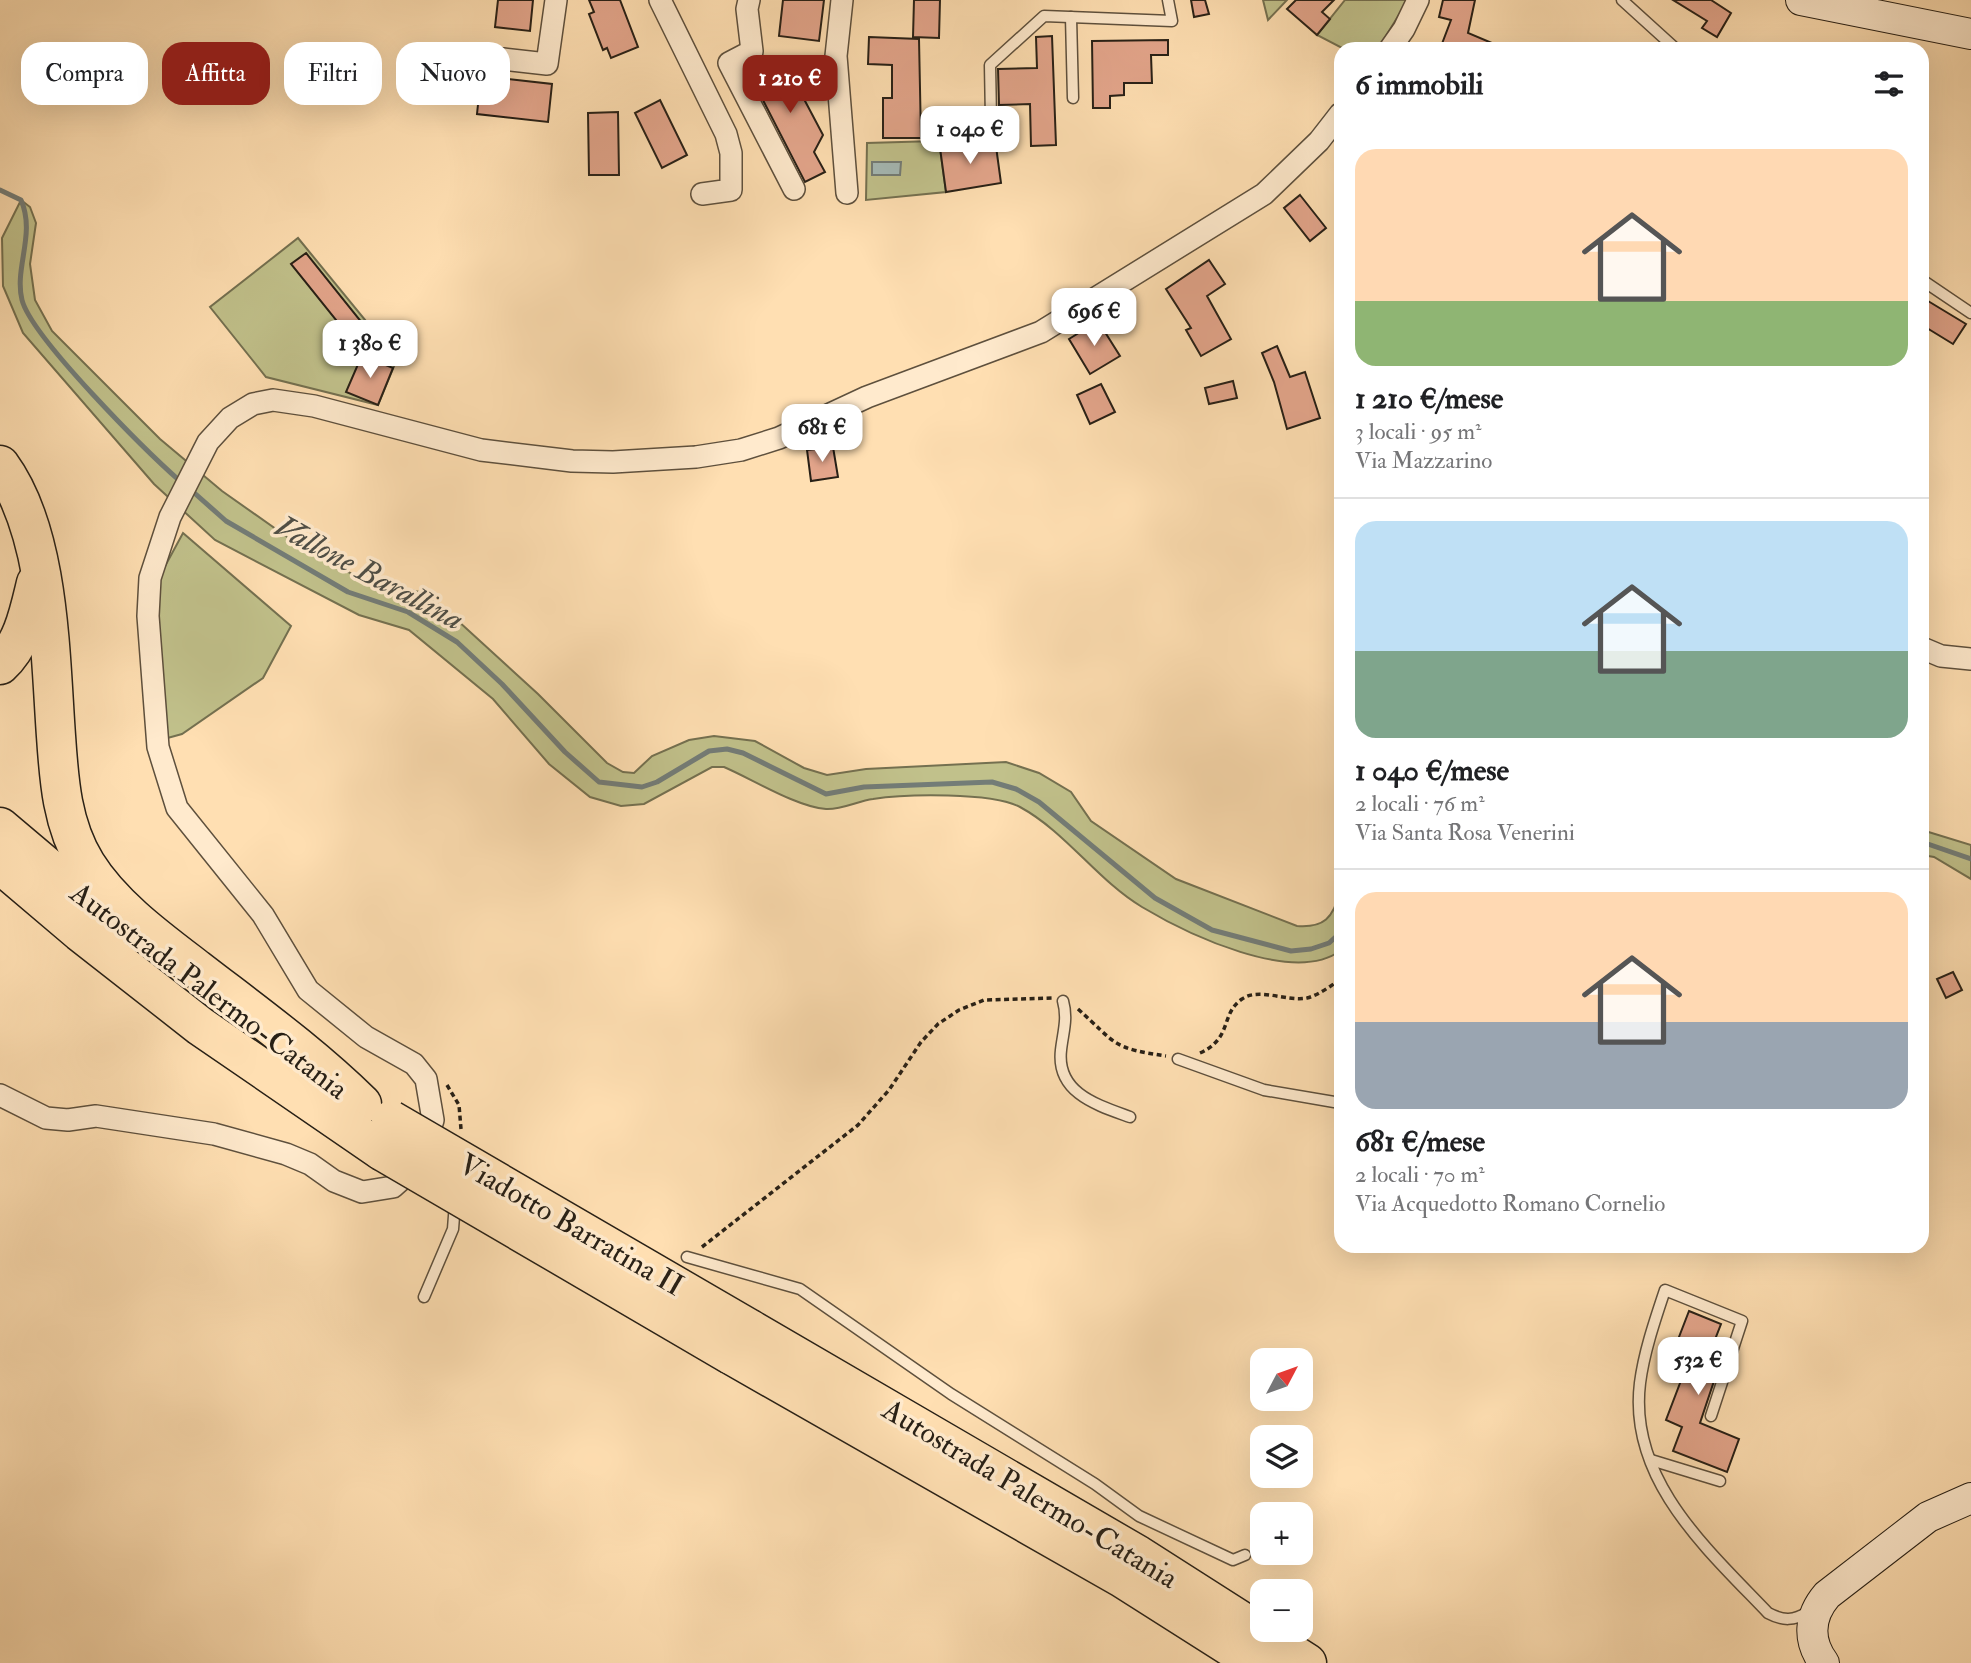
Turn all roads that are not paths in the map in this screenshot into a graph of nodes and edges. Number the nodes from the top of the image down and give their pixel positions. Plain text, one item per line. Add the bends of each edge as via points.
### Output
1 (556, 0) edge
2 (660, 0) edge
3 (749, 0) edge
4 (842, 0) edge
5 (1168, 0) edge
6 (1418, 0) edge
7 (1622, 0) edge
8 (1801, 0) edge
9 (1071, 17) junction
10 (1971, 34) edge
11 (1395, 42) edge
12 (1668, 42) edge
13 (510, 60) edge
14 (1073, 99) dead end
15 (991, 119) dead end
16 (1334, 122) edge
17 (794, 189) dead end
18 (846, 193) dead end
19 (702, 194) dead end
20 (1929, 285) edge
21 (1971, 313) edge
22 (0, 465) edge
23 (38, 571) junction
24 (1929, 651) edge
25 (1971, 659) edge
26 (0, 665) edge
27 (0, 827) edge
28 (0, 864) edge
29 (0, 881) edge
30 (80, 932) junction
31 (1063, 1001) road end
32 (1178, 1059) road end
33 (0, 1095) edge
34 (1334, 1102) edge
35 (1130, 1117) dead end
36 (378, 1125) junction
37 (460, 1148) dead end
38 (687, 1257) road end
39 (424, 1297) dead end
40 (741, 1342) junction
41 (1711, 1416) dead end
42 (1651, 1460) junction
43 (1720, 1481) dead end
44 (1971, 1498) edge
45 (1245, 1555) dead end
46 (1817, 1607) junction
47 (1256, 1663) edge
48 (1307, 1663) edge
49 (1824, 1663) edge

1 - 13 street via 547,64
2 - 19 street via 729,142 731,190
3 - 17 street via 752,51 729,63
4 - 18 street via 836,56
5 - 9 lane via 1172,21
6 - 11 street
7 - 12 lane
8 - 10 street
9 - 14 lane
9 - 15 lane via 1044,16 990,65
16 - 33 street via 1264,194 1041,332 741,450 614,463 481,450 314,406 273,400 254,404 230,418 208,443 170,517 150,578 148,616 158,747 177,808 262,915 308,990 366,1037 414,1064 426,1079 433,1120 423,1151 411,1171 393,1187 362,1192 286,1154 214,1134 96,1116 46,1118
20 - 21 lane
22 - 23 highway via 27,514
23 - 26 highway via 27,621
23 - 36 highway via 47,612 60,797 86,865 138,923 323,1067
24 - 25 street
27 - 36 highway, Autostrada Palermo-Catania via 62,883 204,995
28 - 30 highway, Autostrada Palermo-Catania
29 - 30 highway
30 - 36 highway, Autostrada Palermo-Catania via 200,1026
31 - 35 lane via 1067,1016 1060,1052 1067,1084 1081,1096
32 - 34 lane via 1264,1090
36 - 40 highway, Viadotto Barratina II, bridge
37 - 39 lane via 453,1228
38 - 45 lane via 800,1289 1139,1516 1233,1560
40 - 47 highway, Autostrada Palermo-Catania
40 - 48 highway, Autostrada Palermo-Catania via 1138,1555
41 - 42 lane via 1742,1321 1665,1290 1640,1385 1641,1433
42 - 43 lane
42 - 46 lane via 1660,1485 1694,1536 1768,1613 1782,1620 1800,1618
44 - 46 street via 1928,1517 1826,1595
46 - 49 street via 1811,1621 1812,1636

